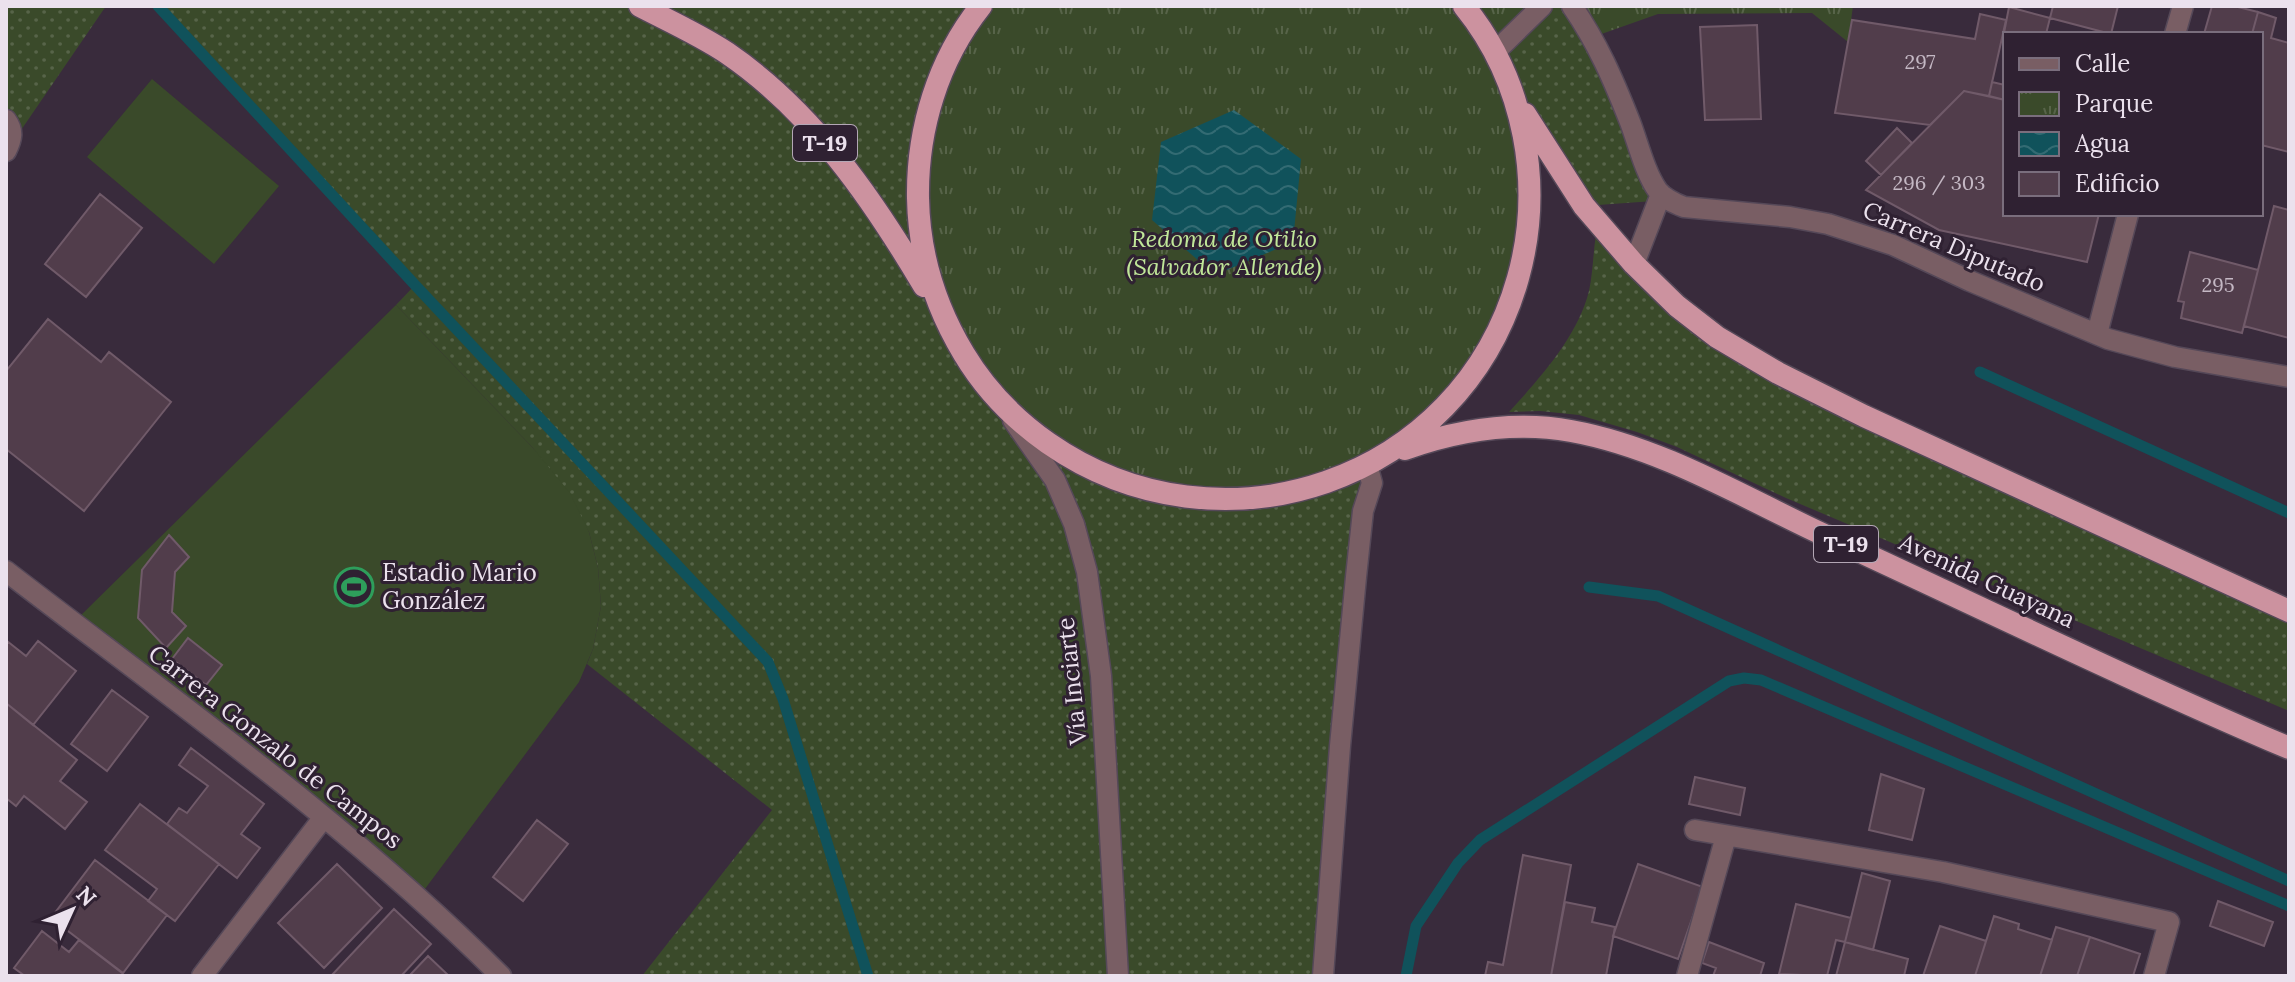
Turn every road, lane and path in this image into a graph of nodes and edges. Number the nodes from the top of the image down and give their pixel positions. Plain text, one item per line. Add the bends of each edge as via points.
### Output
1 (640, 6) edge
2 (981, 6) edge
3 (1464, 6) edge
4 (1542, 6) edge
5 (1572, 6) edge
6 (2183, 6) edge
7 (2176, 32) edge
8 (1495, 52) junction
9 (1511, 91) junction
10 (9, 124) edge
11 (6, 151) edge
12 (1661, 194) junction
13 (2127, 216) edge
14 (1634, 264) junction
15 (2097, 334) junction
16 (953, 335) junction
17 (2289, 377) edge
18 (1002, 404) junction
19 (1376, 460) junction
20 (6, 571) edge
21 (2289, 611) edge
22 (2289, 748) edge
23 (324, 817) junction
24 (1695, 830) dead end
25 (1726, 836) junction
26 (202, 976) edge
27 (501, 976) edge
28 (1118, 976) edge
29 (1323, 976) edge
30 (1687, 976) edge
31 (2154, 976) edge

1 - 16 highway, T-19 via 725,52 804,119 883,220
2 - 16 highway, T-19 via 934,92 918,174 924,257
3 - 8 highway, T-19
4 - 8 street
5 - 12 street via 1593,37
6 - 7 street
8 - 9 highway, T-19
9 - 14 highway, T-19 via 1584,206
9 - 19 highway, T-19 via 1524,131 1529,172 1524,256 1513,296 1476,370 1450,403
10 - 11 street
12 - 14 street
12 - 15 street, Carrera Diputado via 1684,207 1828,224 1893,245
13 - 15 street
14 - 21 highway, T-19 via 1717,337 1778,373
15 - 17 street, Carrera Diputado via 2175,357
16 - 18 highway, T-19
18 - 19 highway, T-19 via 1032,432 1103,475 1185,498 1268,497 1309,489
18 - 28 street, Vía Inciarte via 1055,480 1087,572 1101,676
19 - 22 highway, Avenida Guayana / T-19 via 1436,438 1535,426 1631,448 1672,462
19 - 29 street via 1363,511
20 - 23 street, Carrera Gonzalo de Campos
23 - 26 street
23 - 27 street, Carrera Gonzalo de Campos
24 - 25 street
25 - 30 street
25 - 31 street via 1943,872 2169,922

